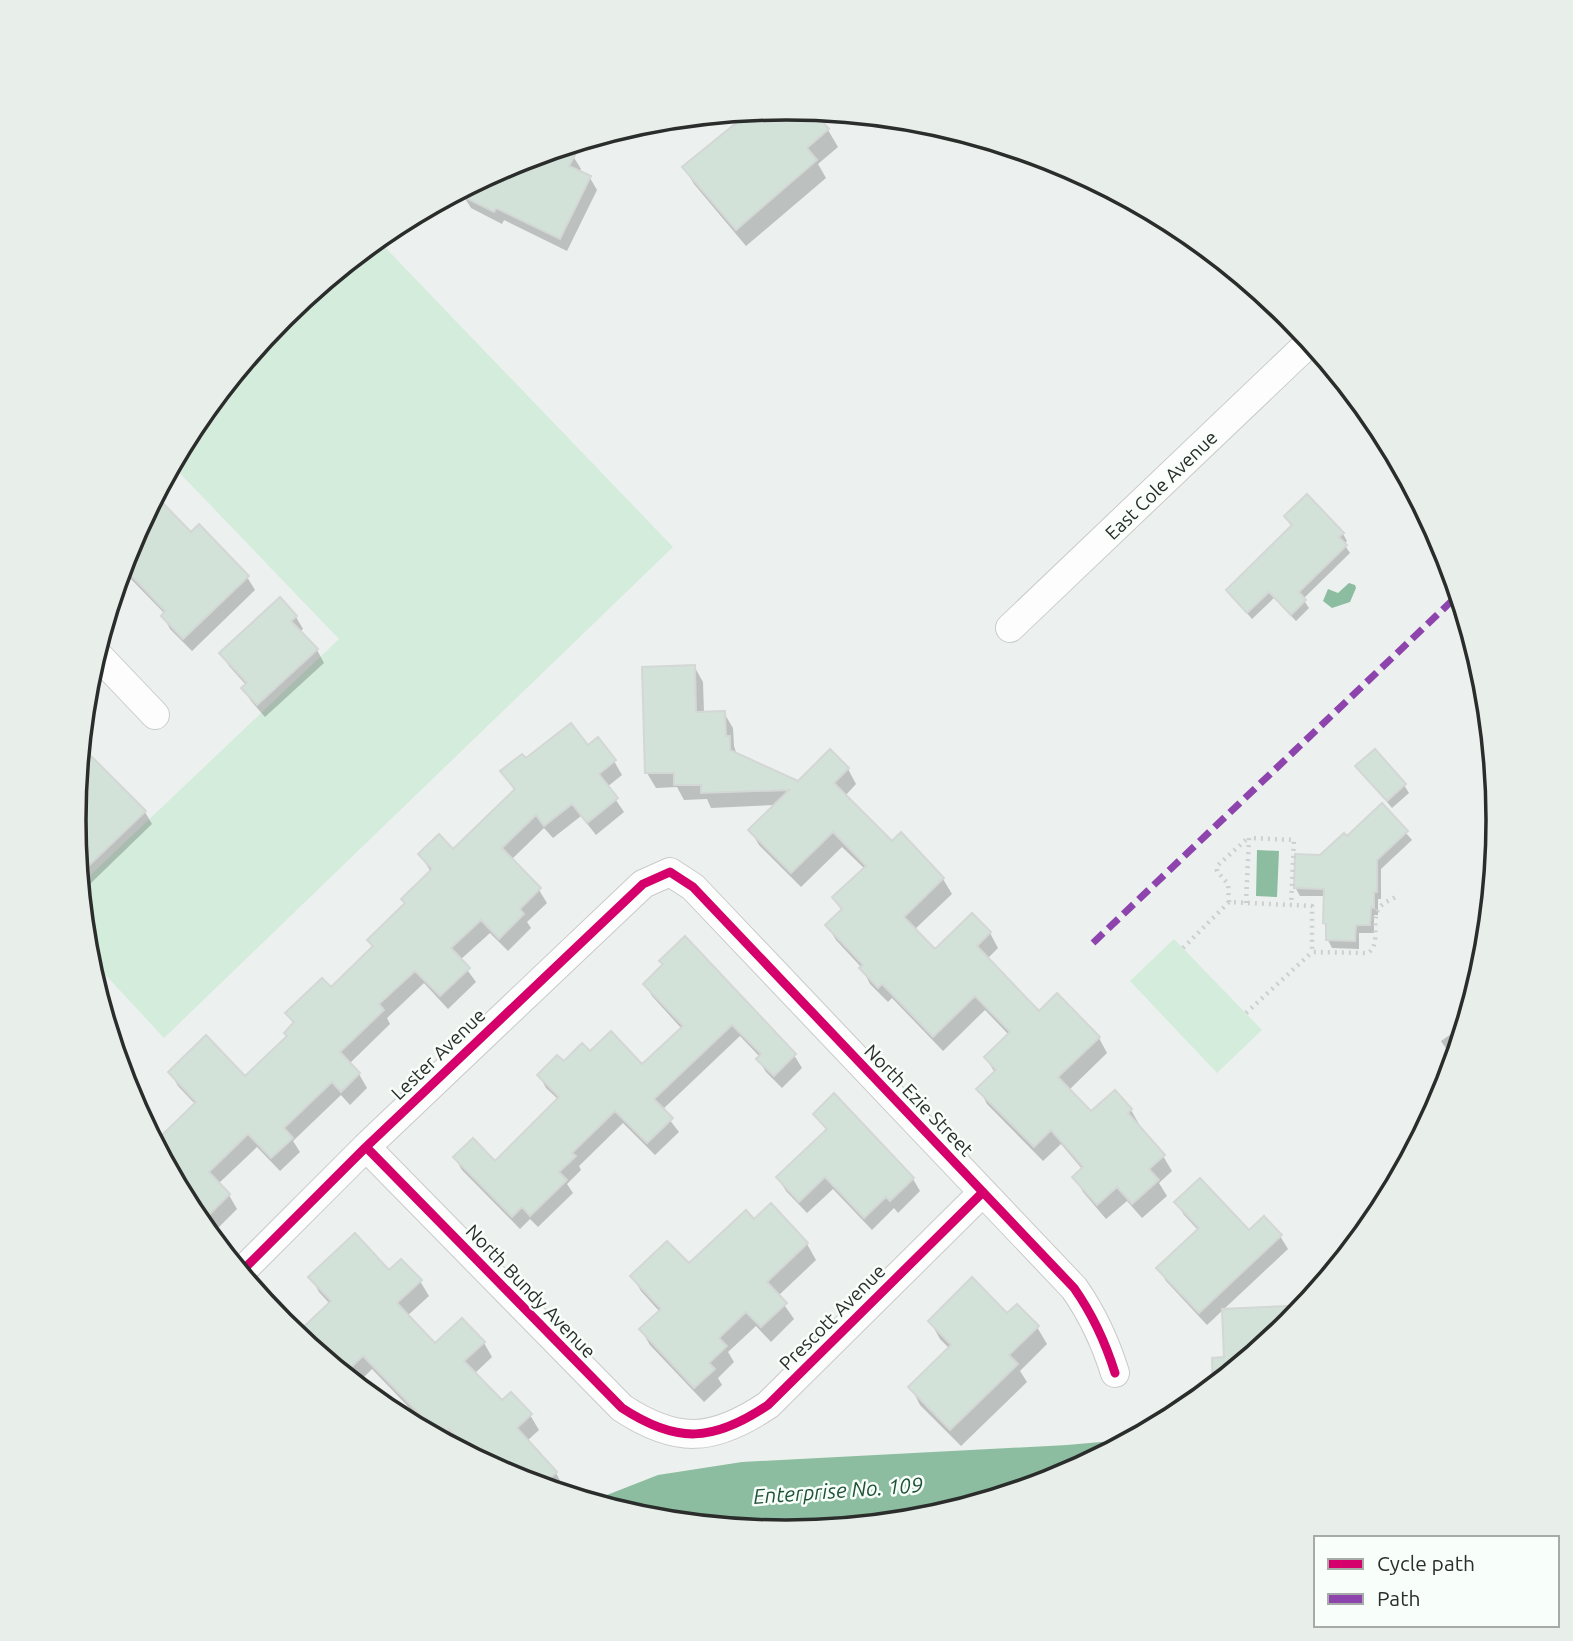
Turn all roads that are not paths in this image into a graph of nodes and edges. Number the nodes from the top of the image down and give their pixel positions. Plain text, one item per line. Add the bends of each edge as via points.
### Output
1 (1304, 348) edge
2 (1010, 628) dead end
3 (104, 662) edge
4 (155, 715) dead end
5 (670, 872) joint
6 (366, 1147) junction
7 (983, 1192) junction
8 (247, 1266) edge
9 (1115, 1373) dead end
10 (687, 1434) joint

1 - 2 street, East Cole Avenue
3 - 4 street
5 - 6 street, Lester Avenue via 643,884
5 - 7 street, North Ezie Street via 693,887
6 - 8 street, Lester Avenue
6 - 10 street, North Bundy Avenue via 622,1408 665,1431
7 - 9 street, North Ezie Street via 1074,1289 1092,1315
7 - 10 street, Prescott Avenue via 768,1405 728,1427

